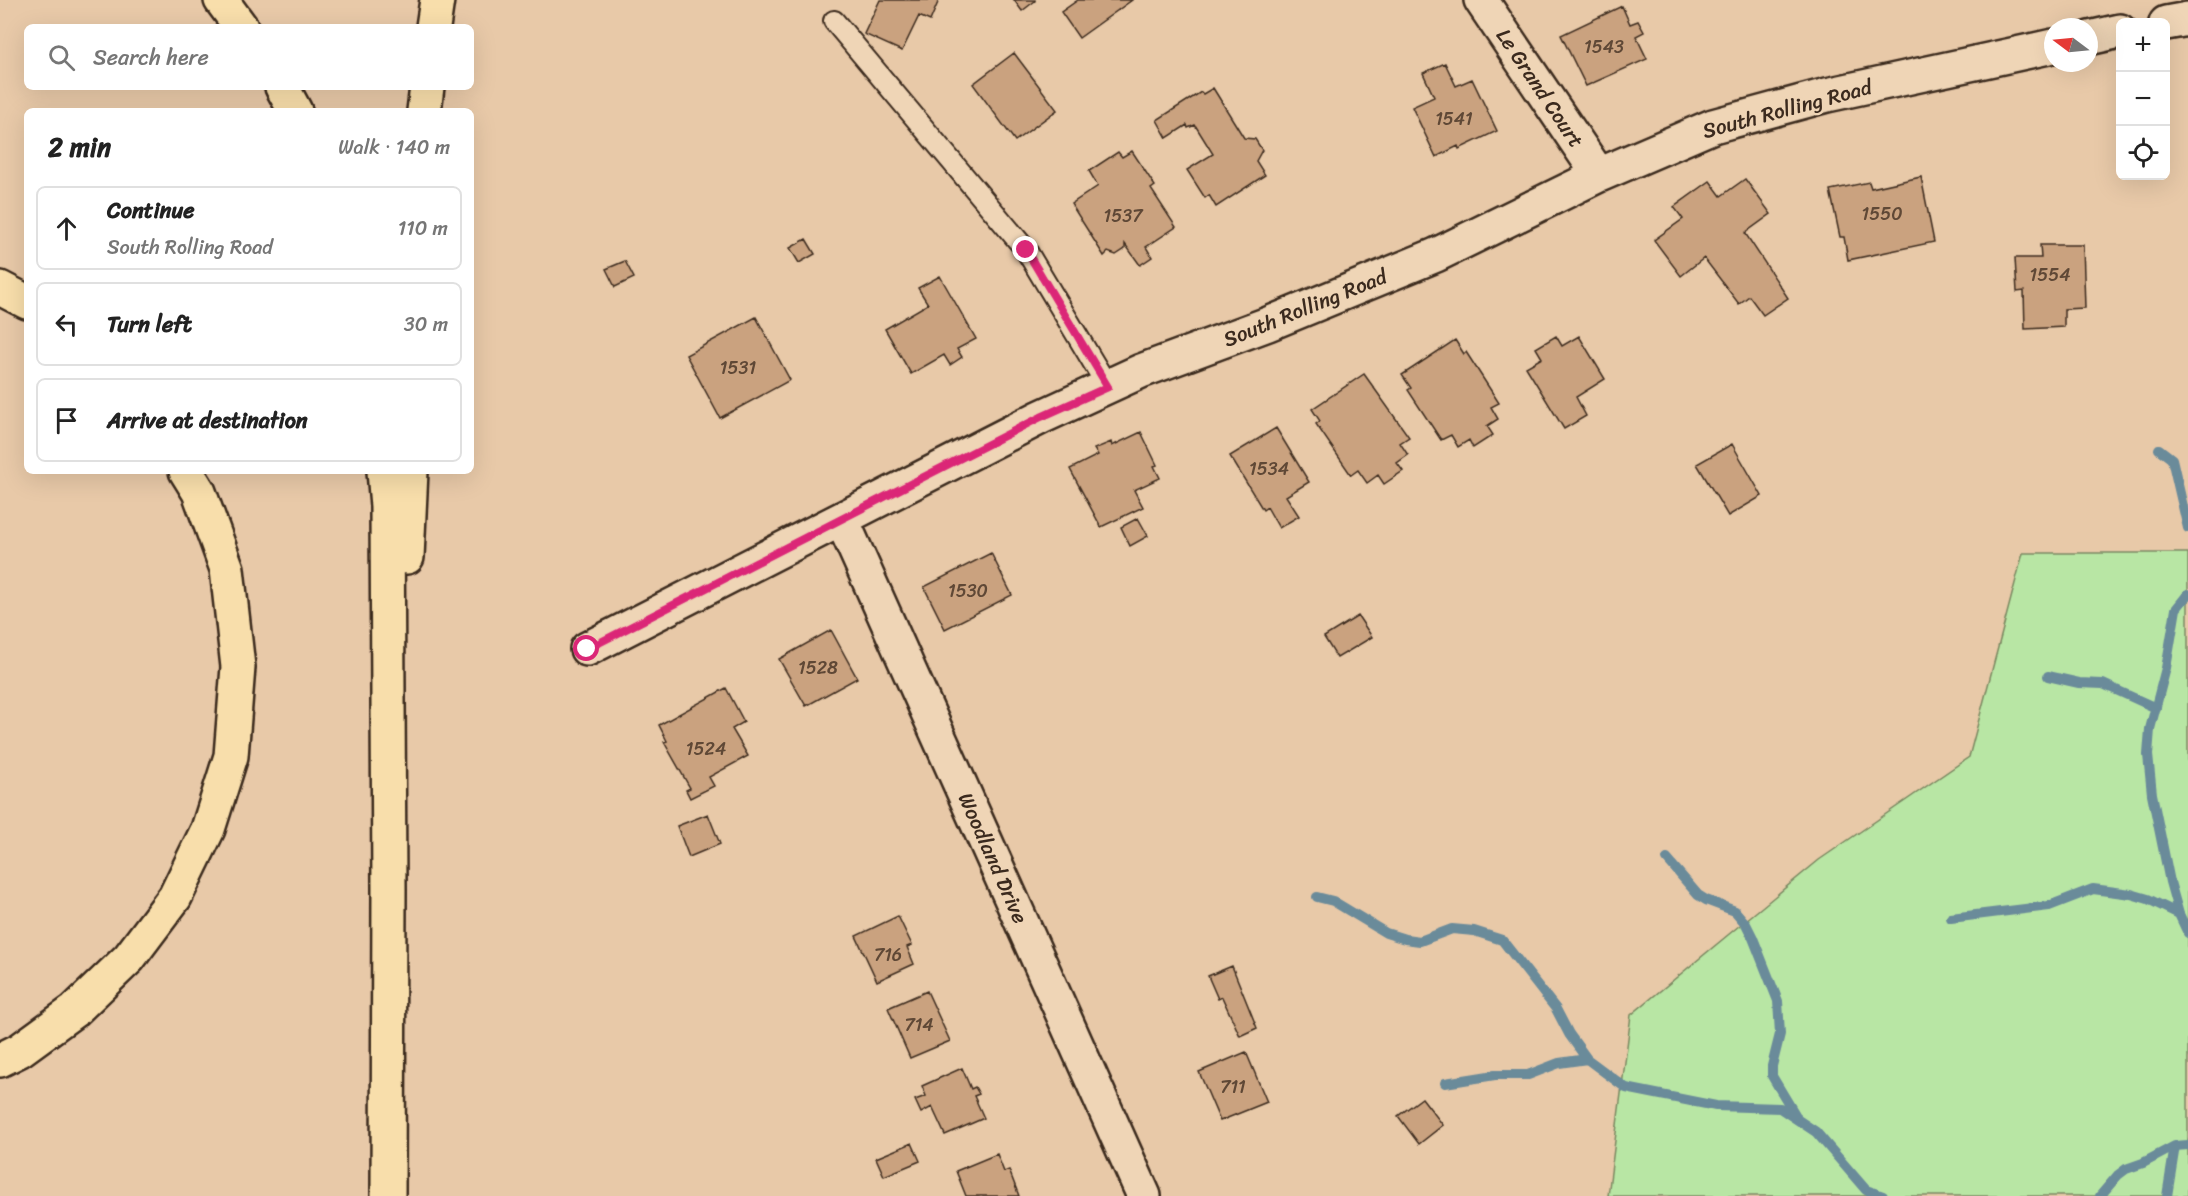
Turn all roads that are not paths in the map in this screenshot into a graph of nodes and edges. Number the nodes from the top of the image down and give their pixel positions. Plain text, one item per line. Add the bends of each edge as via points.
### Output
1 (221, 0) edge
2 (437, 0) edge
3 (1481, 0) edge
4 (2188, 19) edge
5 (834, 21) dead end
6 (2170, 22) edge
7 (239, 24) edge
8 (433, 24) edge
9 (2116, 32) edge
10 (2098, 36) edge
11 (2044, 48) edge
12 (284, 90) edge
13 (427, 90) edge
14 (293, 108) edge
15 (424, 108) edge
16 (1599, 175) junction
17 (0, 288) edge
18 (24, 300) edge
19 (1108, 387) junction
20 (188, 474) edge
21 (384, 474) edge
22 (411, 474) edge
23 (842, 520) junction
24 (587, 649) dead end
25 (389, 889) junction
26 (0, 1060) edge
27 (388, 1196) edge
28 (1144, 1196) edge

1 - 7 highway
2 - 8 highway
3 - 16 street, Le Grand Court
4 - 6 street
5 - 19 lane via 1026,250
9 - 10 street
11 - 16 street, South Rolling Road via 1827,95 1713,126
12 - 14 highway
13 - 15 highway
16 - 19 street, South Rolling Road via 1436,255
17 - 18 highway
19 - 23 street, South Rolling Road via 1041,417
20 - 26 highway via 199,492 227,569 238,667 231,756 211,819 175,897 129,958 75,1010
21 - 25 highway
22 - 25 highway
23 - 24 street, South Rolling Road
23 - 28 street, Woodland Drive
25 - 27 highway

